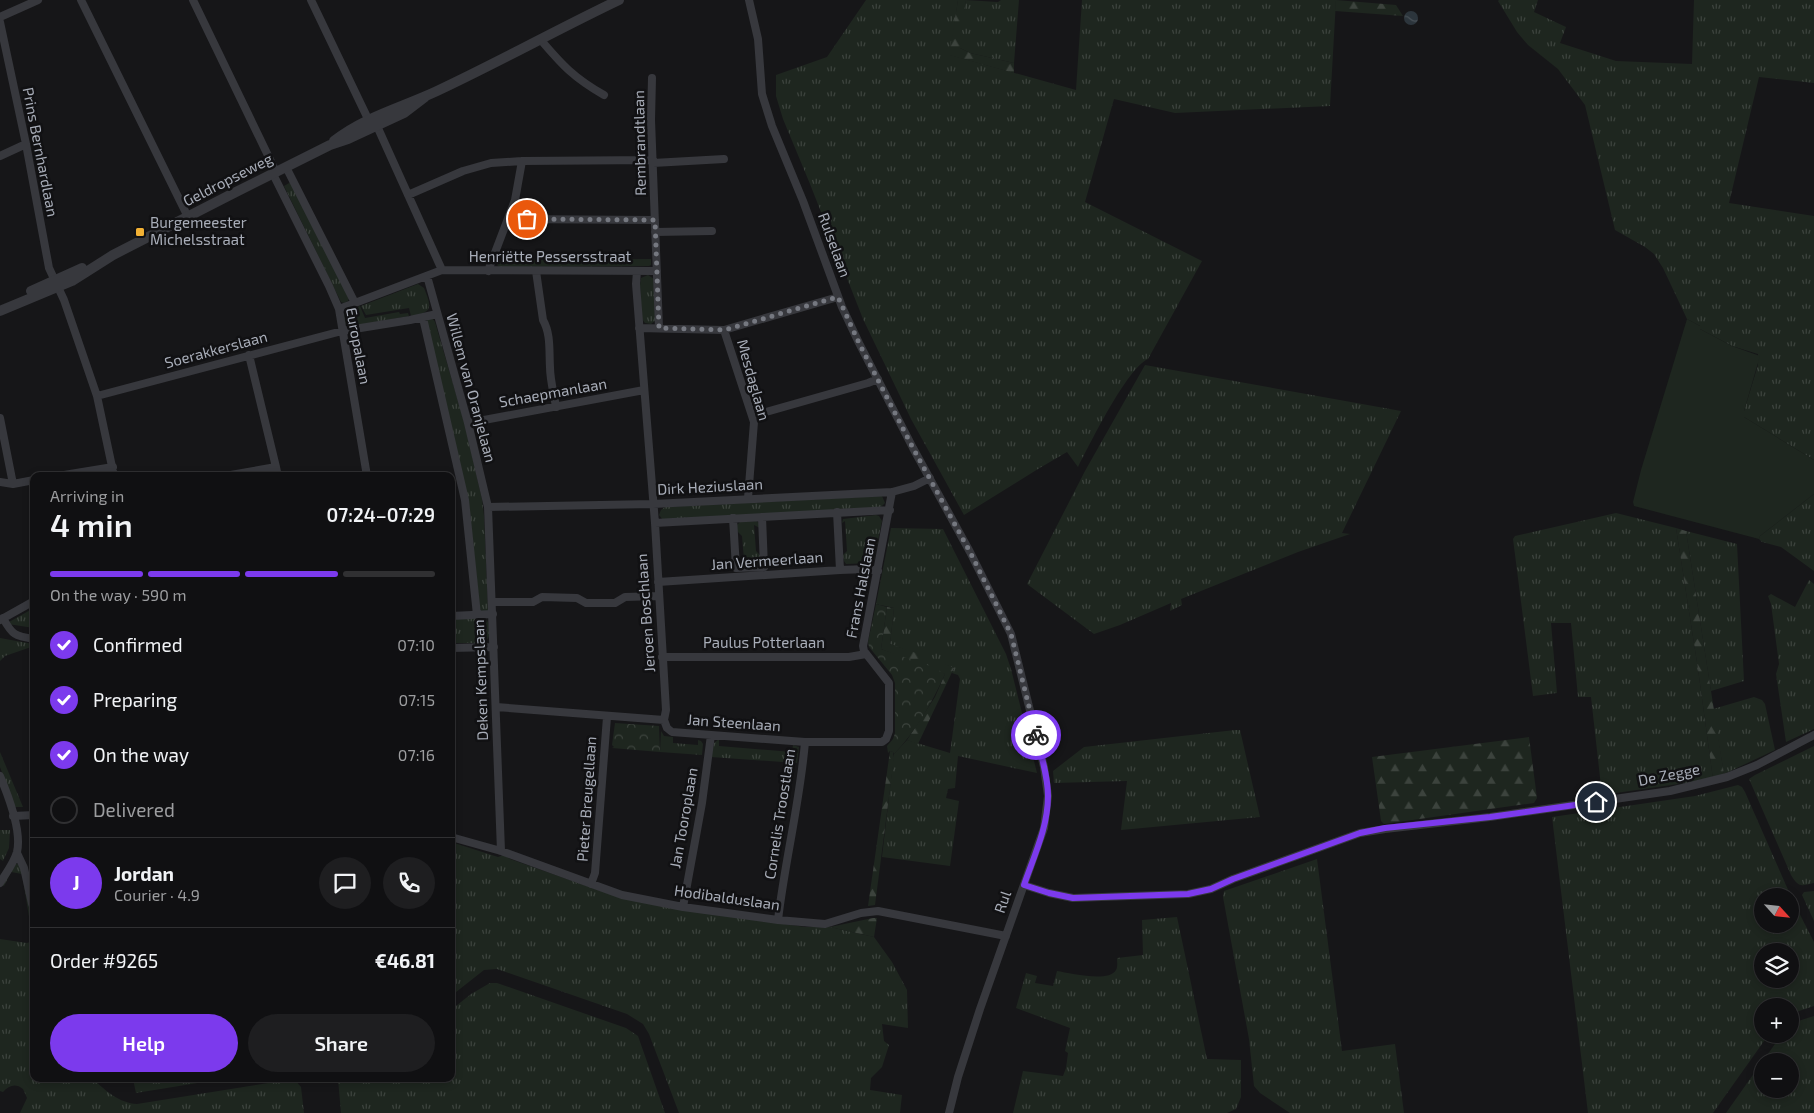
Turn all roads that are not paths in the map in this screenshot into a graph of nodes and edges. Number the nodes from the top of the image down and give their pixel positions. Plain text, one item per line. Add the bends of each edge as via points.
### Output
1 (38, 0) edge
2 (81, 0) edge
3 (192, 0) edge
4 (311, 0) edge
5 (619, 0) edge
6 (744, 0) edge
7 (749, 0) edge
8 (751, 8) junction
9 (0, 17) edge
10 (0, 22) edge
11 (540, 39) junction
12 (652, 78) dead end
13 (604, 95) dead end
14 (373, 124) junction
15 (26, 144) junction
16 (0, 156) edge
17 (724, 159) dead end
18 (522, 161) junction
19 (653, 161) junction
20 (286, 167) junction
21 (274, 173) junction
22 (408, 194) junction
23 (188, 217) junction
24 (508, 219) junction
25 (655, 220) junction
26 (712, 231) dead end
27 (656, 232) junction
28 (442, 270) junction
29 (637, 270) junction
30 (657, 270) junction
31 (488, 271) junction
32 (536, 271) junction
33 (427, 276) junction
34 (55, 283) junction
35 (838, 297) junction
36 (355, 303) junction
37 (338, 309) junction
38 (3, 310) edge
39 (437, 314) junction
40 (423, 318) junction
41 (639, 328) junction
42 (659, 328) junction
43 (342, 330) junction
44 (724, 330) junction
45 (249, 355) junction
46 (878, 378) junction
47 (644, 390) junction
48 (97, 396) junction
49 (556, 407) junction
50 (752, 416) junction
51 (0, 418) edge
52 (468, 423) junction
53 (113, 467) junction
54 (276, 467) junction
55 (82, 472) edge
56 (114, 472) edge
57 (248, 472) edge
58 (277, 472) edge
59 (367, 472) edge
60 (930, 478) junction
61 (30, 481) edge
62 (0, 482) edge
63 (13, 484) junction
64 (892, 492) junction
65 (748, 498) junction
66 (653, 504) junction
67 (488, 507) junction
68 (890, 510) junction
69 (837, 512) junction
70 (468, 515) joint
71 (762, 517) junction
72 (733, 518) junction
73 (655, 523) junction
74 (840, 570) junction
75 (878, 571) junction
76 (658, 582) junction
77 (659, 596) junction
78 (492, 602) junction
79 (30, 603) edge
80 (492, 614) junction
81 (477, 615) junction
82 (455, 616) edge
83 (2, 619) edge
84 (30, 638) edge
85 (494, 647) junction
86 (455, 648) edge
87 (866, 654) junction
88 (662, 657) junction
89 (496, 707) junction
90 (607, 716) junction
91 (664, 720) junction
92 (711, 735) junction
93 (1814, 735) edge
94 (886, 739) joint
95 (804, 742) junction
96 (0, 776) edge
97 (30, 815) edge
98 (13, 816) junction
99 (455, 838) edge
100 (501, 852) junction
101 (17, 853) junction
102 (0, 883) edge
103 (591, 884) junction
104 (1024, 885) junction
105 (30, 895) edge
106 (683, 907) junction
107 (778, 920) junction
108 (1006, 936) junction
109 (949, 1113) edge

1 - 9 street
2 - 23 street
3 - 21 street, Europalaan
4 - 14 street
5 - 11 street, Geldropseweg
6 - 8 street, Rulselaan
7 - 8 street, Rulselaan
8 - 35 street, Rulselaan via 766,111
10 - 15 street, Prins Bernhardlaan
11 - 13 street via 564,68
11 - 14 street, Geldropseweg via 425,97 404,113
12 - 19 street, Rembrandtlaan
14 - 20 street, Geldropseweg
14 - 22 street
15 - 16 street
15 - 34 street, Prins Bernhardlaan via 49,268
17 - 19 street
18 - 19 street
18 - 22 street via 491,163 463,171
18 - 24 street
19 - 25 street, Rembrandtlaan
20 - 21 street, Geldropseweg
20 - 36 street, Europalaan
21 - 23 street, Geldropseweg
21 - 37 street, Europalaan
22 - 28 street
23 - 34 street, Geldropseweg via 112,255 72,281
24 - 25 street
24 - 31 street
25 - 27 street, Rembrandtlaan
26 - 27 street
27 - 30 street, Rembrandtlaan
28 - 31 street, Henriëtte Pessersstraat
28 - 33 street
29 - 30 street, Henriëtte Pessersstraat
29 - 32 street, Henriëtte Pessersstraat
29 - 41 street
30 - 42 street, Rembrandtlaan
31 - 32 street, Henriëtte Pessersstraat
32 - 49 street
33 - 36 street
33 - 39 street, Willem van Oranjelaan
34 - 38 street, Geldropseweg
34 - 48 street, Prins Bernhardlaan via 64,300
35 - 44 street
35 - 46 street, Rulselaan
36 - 37 street
37 - 43 street, Europalaan
39 - 40 street, Soerakkerslaan
39 - 52 street, Willem van Oranjelaan
40 - 43 street, Soerakkerslaan
40 - 70 street, Willem van Oranjelaan
41 - 42 street
41 - 47 street
42 - 44 street
43 - 45 street, Soerakkerslaan
43 - 59 street, Europalaan
44 - 50 street, Mesdaglaan
45 - 48 street, Soerakkerslaan
45 - 54 street
46 - 50 street
46 - 60 street, Rulselaan
47 - 49 street, Schaepmanlaan
47 - 66 street
48 - 53 street, Prins Bernhardlaan
49 - 52 street, Schaepmanlaan
50 - 65 street, Mesdaglaan via 754,431
51 - 63 street
52 - 67 street, Willem van Oranjelaan
53 - 55 street
53 - 56 street, Prins Bernhardlaan
54 - 57 street
54 - 58 street
60 - 64 street, Dirk Heziuslaan
60 - 104 street, Rul via 1011,634 1044,767 1048,796 1044,828
61 - 63 street
62 - 63 street
64 - 65 street, Dirk Heziuslaan
64 - 68 street, Frans Halslaan
65 - 66 street, Dirk Heziuslaan
66 - 67 street, Dirk Heziuslaan
66 - 73 street, Jeroen Boschlaan
67 - 78 street, Deken Kempslaan
68 - 69 street
68 - 75 street, Frans Halslaan
69 - 71 street
69 - 74 street
70 - 81 street, Deken Kempslaan
71 - 72 street
71 - 72 street via 764,566 736,568
72 - 73 street
73 - 76 street, Jeroen Boschlaan
74 - 75 street, Jan Vermeerlaan
74 - 76 street, Jan Vermeerlaan
75 - 87 street, Frans Halslaan via 864,638
76 - 77 street, Jeroen Boschlaan
77 - 78 street via 625,596 615,603 586,603 577,598 560,597 542,597 534,602
77 - 88 street, Jeroen Boschlaan
78 - 80 street, Deken Kempslaan
79 - 83 street
80 - 81 street
80 - 85 street, Deken Kempslaan
81 - 82 street
83 - 84 street via 15,635
85 - 86 street
85 - 89 street, Deken Kempslaan
87 - 88 street, Paulus Potterlaan via 849,657
87 - 94 street, Frans Halslaan via 889,682 889,731
88 - 91 street, Jeroen Boschlaan
89 - 90 street
89 - 100 street, Deken Kempslaan
90 - 91 street
90 - 103 street, Pieter Breugellaan via 595,873
91 - 92 street, Jan Steenlaan via 672,732
92 - 95 street, Jan Steenlaan
92 - 106 street, Jan Tooroplaan
93 - 104 street, De Zegge via 1727,777 1670,791 1360,833 1211,889 1188,894 1073,898
94 - 95 street, Jan Steenlaan via 878,743
95 - 107 street, Cornelis Troostlaan
96 - 98 street
97 - 98 street
98 - 101 street
99 - 100 street, Hodibalduslaan
100 - 103 street, Hodibalduslaan
101 - 102 street
101 - 105 street
103 - 106 street, Hodibalduslaan via 622,895
104 - 108 street, Rul
106 - 107 street, Hodibalduslaan
107 - 108 street, Hodibalduslaan via 825,924 878,911
108 - 109 street, Rul

